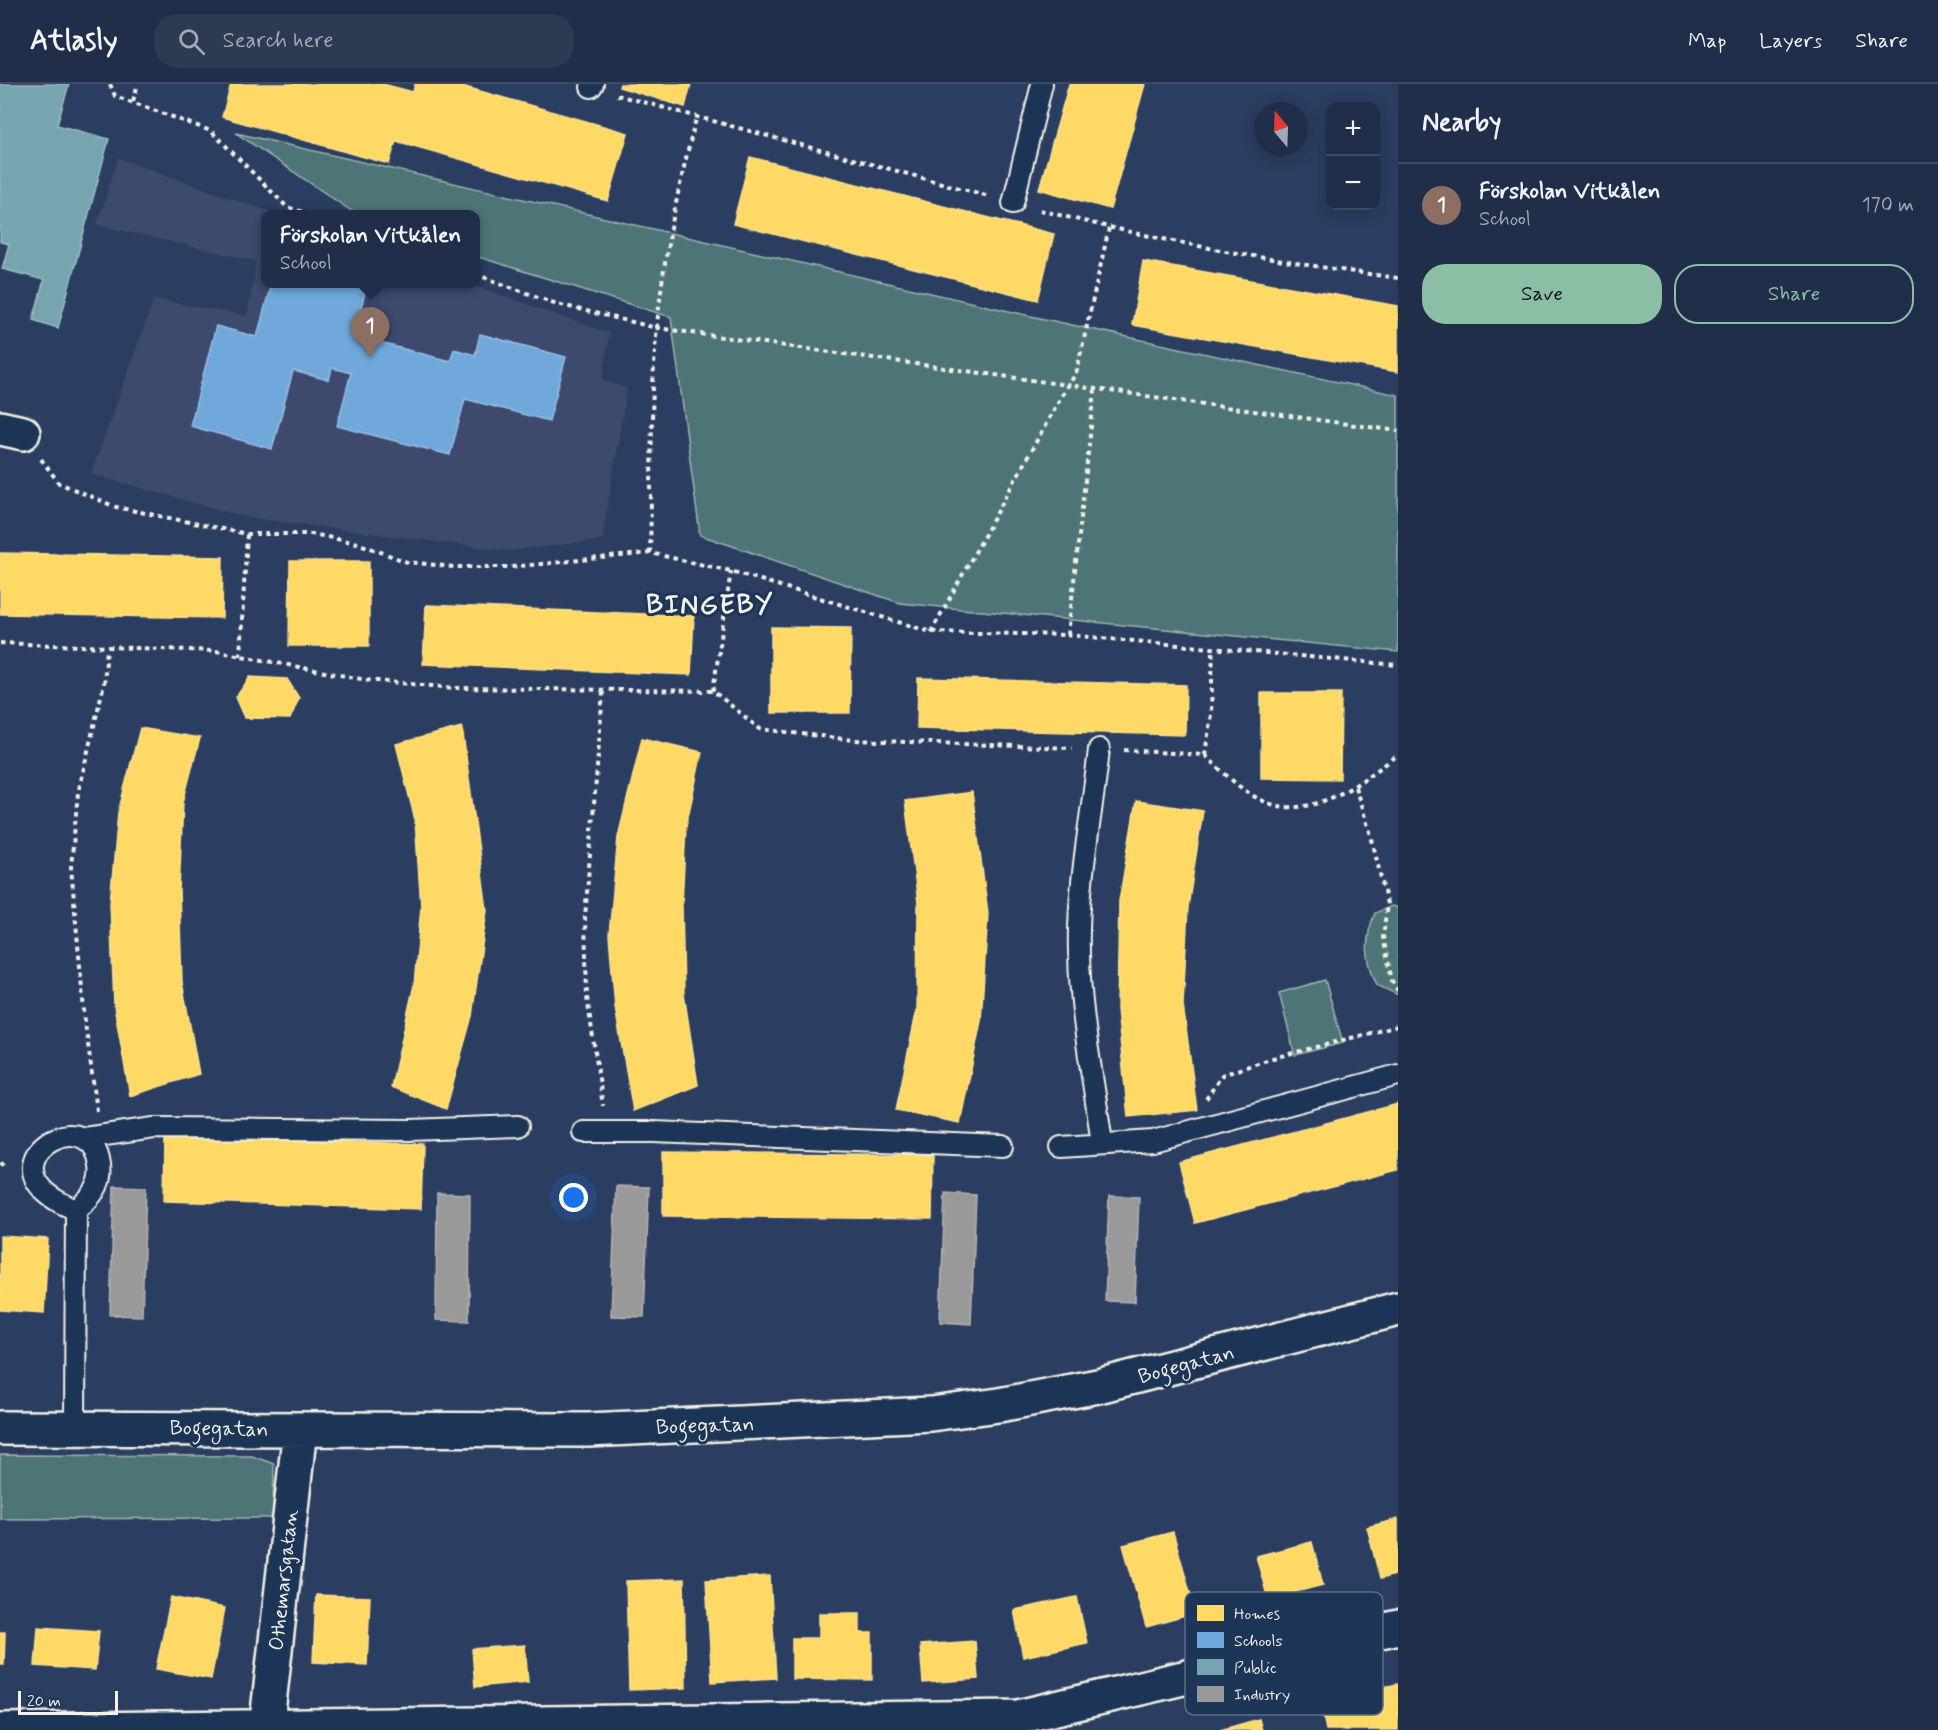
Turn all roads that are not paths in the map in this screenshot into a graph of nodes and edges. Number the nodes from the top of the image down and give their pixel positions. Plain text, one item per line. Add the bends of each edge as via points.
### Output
1 (1042, 84) edge
2 (1013, 203) dead end
3 (1099, 749) road end
4 (1398, 1075) edge
5 (518, 1126) dead end
6 (584, 1131) dead end
7 (92, 1136) junction
8 (1102, 1144) junction
9 (1003, 1146) dead end
10 (1061, 1147) dead end
11 (76, 1210) junction
12 (1398, 1310) edge
13 (75, 1426) junction
14 (0, 1428) edge
15 (300, 1429) junction
16 (1398, 1627) edge
17 (1383, 1631) edge
18 (1185, 1677) edge
19 (266, 1728) edge
20 (0, 1730) edge

1 - 2 lane
3 - 8 lane via 1078,953
4 - 8 lane via 1153,1141
5 - 7 lane via 410,1130 154,1128
6 - 9 lane
7 - 11 lane via 102,1175 92,1198
7 - 11 lane via 63,1135 43,1143 34,1158 36,1177 44,1191
8 - 10 lane
11 - 13 lane
12 - 15 street, Bogegatan via 1098,1386 931,1414 588,1430
13 - 14 street, Bogegatan
13 - 15 street, Bogegatan
15 - 19 street, Othemarsgatan
16 - 17 street
18 - 19 street via 1018,1717
19 - 20 street

